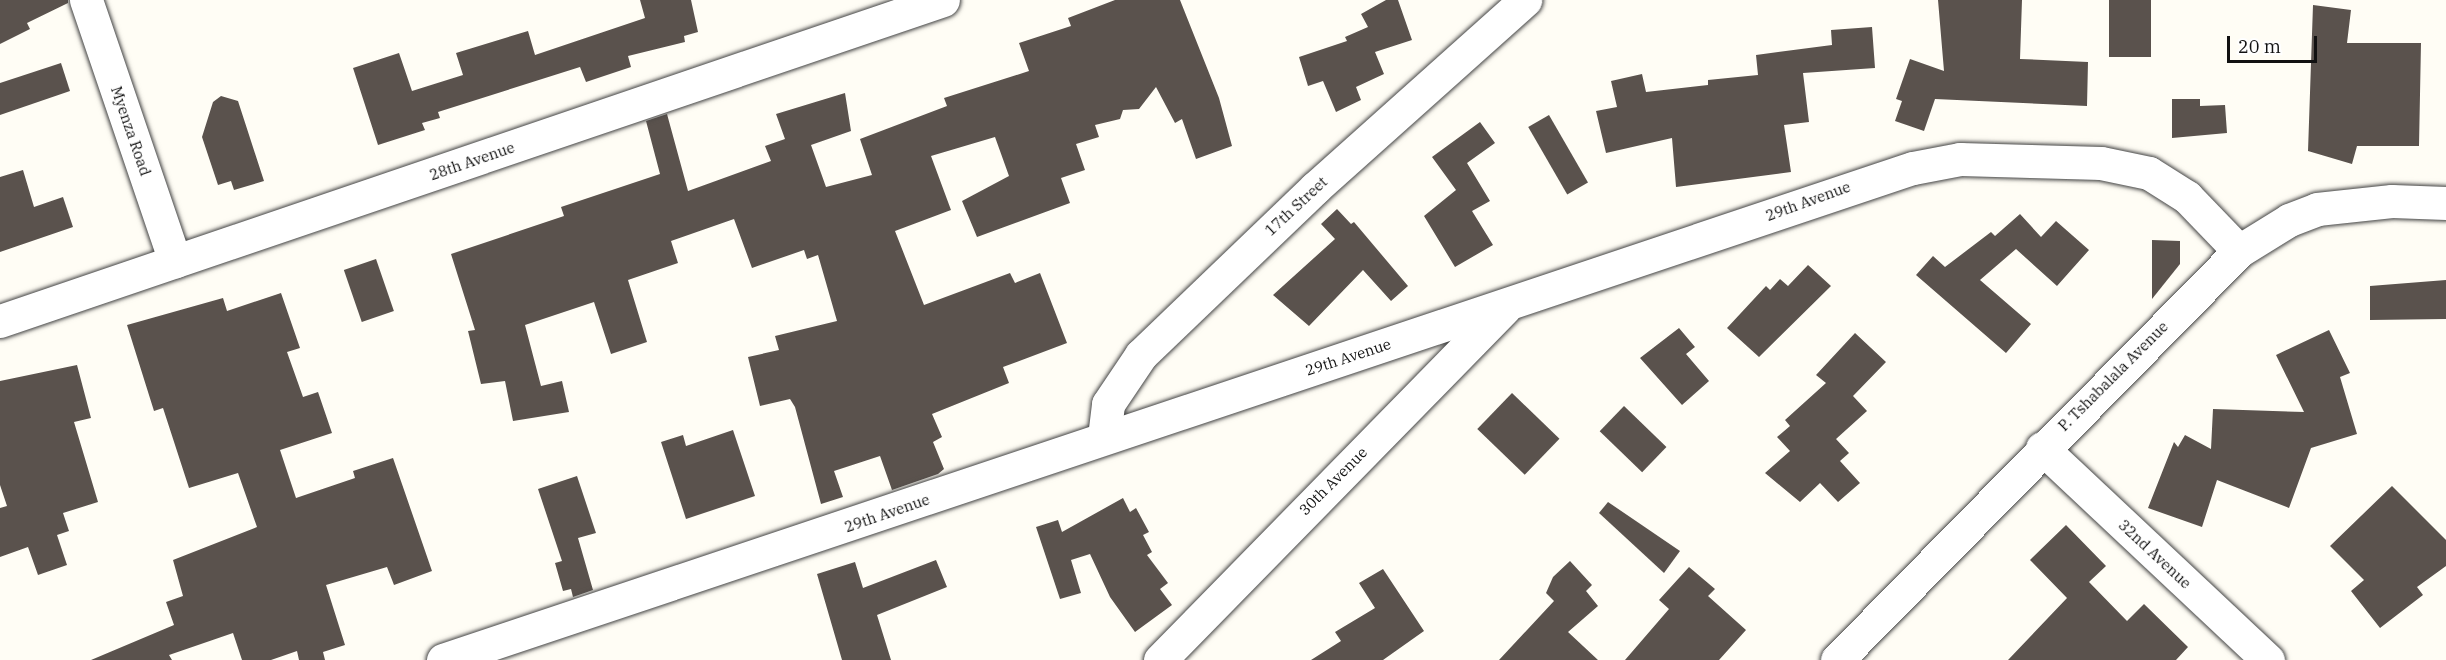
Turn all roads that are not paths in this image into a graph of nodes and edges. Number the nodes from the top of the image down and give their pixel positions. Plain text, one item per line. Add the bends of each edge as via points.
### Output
1 (86, 0) edge
2 (944, 0) edge
3 (1524, 0) edge
4 (2446, 203) edge
5 (2239, 251) junction
6 (175, 261) junction
7 (1508, 304) junction
8 (0, 321) edge
9 (1104, 437) junction
10 (2042, 448) junction
11 (443, 660) edge
12 (1160, 660) edge
13 (1837, 660) edge
14 (2268, 660) edge

1 - 6 street, Myenza Road
2 - 6 street, 28th Avenue
3 - 9 street, 17th Street via 1315,188 1141,355 1108,404
4 - 5 street, P. Tshabalala Avenue via 2392,201 2317,209 2289,220
5 - 7 street, 29th Avenue via 2187,197 2150,173 2101,163 1960,159 1866,181
5 - 10 street, P. Tshabalala Avenue
6 - 8 street, 28th Avenue
7 - 9 street, 29th Avenue
7 - 12 street, 30th Avenue
9 - 11 street, 29th Avenue
10 - 13 street, P. Tshabalala Avenue
10 - 14 street, 32nd Avenue

